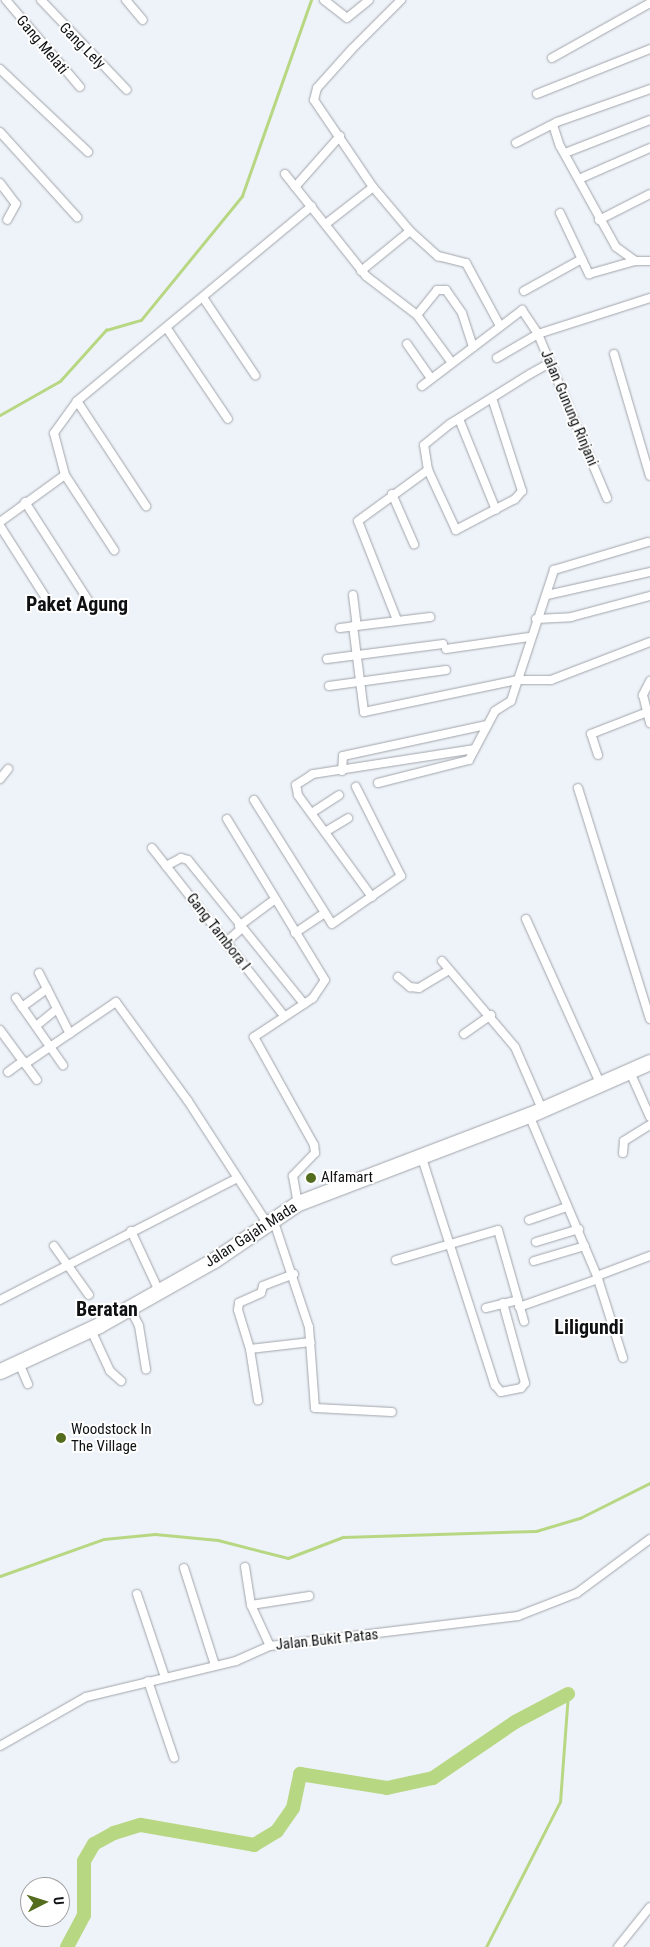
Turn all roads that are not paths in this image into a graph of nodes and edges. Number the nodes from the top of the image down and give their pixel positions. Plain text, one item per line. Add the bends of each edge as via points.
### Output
1 (6, 0) edge
2 (41, 0) edge
3 (126, 0) edge
4 (324, 0) edge
5 (368, 0) edge
6 (401, 0) edge
7 (650, 3) edge
8 (143, 20) dead end
9 (650, 49) edge
10 (552, 58) dead end
11 (0, 69) edge
12 (80, 87) dead end
13 (650, 89) edge
14 (127, 90) dead end
15 (537, 94) dead end
16 (650, 120) edge
17 (554, 126) junction
18 (0, 132) edge
19 (340, 136) junction
20 (516, 143) dead end
21 (650, 148) edge
22 (88, 152) dead end
23 (565, 153) junction
24 (285, 174) dead end
25 (579, 179) junction
26 (0, 183) edge
27 (295, 187) junction
28 (373, 187) junction
29 (650, 194) edge
30 (312, 206) junction
31 (560, 212) dead end
32 (77, 217) dead end
33 (7, 220) dead end
34 (599, 220) junction
35 (327, 223) junction
36 (410, 231) junction
37 (582, 259) junction
38 (635, 261) junction
39 (650, 261) edge
40 (361, 271) junction
41 (524, 291) dead end
42 (650, 298) edge
43 (204, 299) junction
44 (417, 314) junction
45 (500, 326) junction
46 (168, 330) junction
47 (538, 334) junction
48 (408, 344) dead end
49 (473, 347) junction
50 (614, 354) dead end
51 (497, 358) dead end
52 (452, 363) junction
53 (548, 364) junction
54 (255, 375) dead end
55 (430, 377) junction
56 (422, 386) dead end
57 (492, 398) junction
58 (78, 401) junction
59 (228, 419) dead end
60 (459, 419) junction
61 (428, 470) junction
62 (65, 475) junction
63 (650, 476) edge
64 (392, 494) junction
65 (607, 498) dead end
66 (25, 502) junction
67 (146, 506) dead end
68 (496, 510) junction
69 (0, 522) edge
70 (0, 526) edge
71 (648, 542) dead end
72 (414, 544) dead end
73 (114, 550) dead end
74 (650, 572) edge
75 (353, 595) dead end
76 (547, 595) junction
77 (650, 596) edge
78 (88, 600) dead end
79 (49, 603) dead end
80 (430, 617) dead end
81 (536, 619) junction
82 (397, 620) junction
83 (355, 626) junction
84 (340, 628) dead end
85 (529, 637) junction
86 (650, 642) edge
87 (356, 655) junction
88 (327, 659) dead end
89 (446, 670) dead end
90 (517, 680) junction
91 (360, 682) junction
92 (648, 684) edge
93 (329, 686) dead end
94 (648, 712) edge
95 (650, 723) edge
96 (486, 726) junction
97 (474, 750) junction
98 (598, 755) dead end
99 (8, 769) dead end
100 (342, 771) junction
101 (0, 779) edge
102 (378, 783) dead end
103 (356, 787) dead end
104 (578, 788) dead end
105 (339, 795) dead end
106 (254, 800) dead end
107 (313, 812) junction
108 (348, 818) dead end
109 (227, 819) dead end
110 (325, 832) junction
111 (152, 848) dead end
112 (166, 866) junction
113 (372, 897) junction
114 (274, 900) junction
115 (322, 915) junction
116 (526, 918) dead end
117 (240, 927) junction
118 (295, 933) junction
119 (226, 942) junction
120 (442, 961) dead end
121 (449, 970) junction
122 (38, 973) dead end
123 (398, 977) dead end
124 (47, 989) junction
125 (16, 998) dead end
126 (304, 1004) junction
127 (22, 1007) junction
128 (57, 1009) junction
129 (284, 1016) junction
130 (491, 1016) junction
131 (650, 1019) edge
132 (36, 1026) junction
133 (0, 1030) edge
134 (70, 1034) junction
135 (464, 1034) dead end
136 (8, 1041) junction
137 (0, 1047) edge
138 (51, 1047) junction
139 (650, 1062) edge
140 (24, 1063) junction
141 (63, 1065) dead end
142 (8, 1072) dead end
143 (630, 1072) junction
144 (37, 1080) dead end
145 (601, 1084) junction
146 (536, 1112) junction
147 (650, 1117) edge
148 (650, 1125) edge
149 (623, 1153) dead end
150 (421, 1155) junction
151 (237, 1178) junction
152 (298, 1203) junction
153 (567, 1207) junction
154 (529, 1220) dead end
155 (270, 1221) junction
156 (579, 1229) junction
157 (131, 1231) junction
158 (452, 1241) junction
159 (536, 1242) dead end
160 (54, 1246) dead end
161 (585, 1246) junction
162 (650, 1256) edge
163 (396, 1260) dead end
164 (534, 1261) dead end
165 (68, 1264) junction
166 (294, 1274) junction
167 (598, 1278) junction
168 (159, 1291) junction
169 (88, 1294) dead end
170 (0, 1300) edge
171 (503, 1303) junction
172 (518, 1304) junction
173 (130, 1308) junction
174 (486, 1308) dead end
175 (524, 1320) dead end
176 (91, 1330) junction
177 (311, 1342) junction
178 (250, 1349) junction
179 (623, 1358) dead end
180 (19, 1363) junction
181 (1, 1368) edge
182 (146, 1369) dead end
183 (120, 1381) dead end
184 (28, 1384) dead end
185 (258, 1400) dead end
186 (392, 1412) dead end
187 (650, 1539) edge
188 (244, 1567) dead end
189 (184, 1568) dead end
190 (137, 1594) dead end
191 (310, 1596) dead end
192 (251, 1605) junction
193 (270, 1646) junction
194 (215, 1665) junction
195 (165, 1677) junction
196 (148, 1681) junction
197 (0, 1746) edge
198 (174, 1758) dead end
199 (650, 1907) edge
200 (618, 1947) edge

1 - 12 street, Gang Melati
2 - 14 street, Gang Lely
3 - 8 street
4 - 5 street via 347,18
6 - 19 street via 314,95
7 - 10 street
9 - 15 street
11 - 22 street
13 - 17 street
16 - 23 street
17 - 20 street
17 - 23 street
18 - 32 street
19 - 27 street
19 - 28 street
21 - 25 street
23 - 25 street
24 - 27 street
25 - 34 street
26 - 33 street via 16,204
27 - 30 street
28 - 35 street
28 - 36 street
29 - 34 street
30 - 35 street
30 - 43 street
31 - 37 street
34 - 38 street via 620,253
35 - 40 street
36 - 40 street
36 - 45 street via 438,256 466,263
37 - 38 street via 592,275
37 - 41 street
38 - 39 street
40 - 44 street
42 - 47 street
43 - 46 street
43 - 54 street
44 - 49 street via 437,290 446,290 462,313
44 - 52 street
45 - 47 street via 522,310
45 - 49 street
46 - 58 street
46 - 59 street
47 - 51 street, Jalan Gunung Rinjani
47 - 53 street, Jalan Gunung Rinjani
48 - 55 street
49 - 52 street
50 - 63 street
52 - 55 street
53 - 57 street
53 - 65 street, Jalan Gunung Rinjani
55 - 56 street
57 - 60 street
57 - 68 street via 523,486 518,497
58 - 62 street via 54,433
58 - 67 street
60 - 61 street via 424,445
60 - 68 street
61 - 64 street
61 - 68 street via 456,530
62 - 66 street
62 - 73 street
64 - 72 street
64 - 82 street via 361,516 358,524
66 - 69 street
66 - 78 street
70 - 79 street
71 - 76 street via 556,568
74 - 76 street
75 - 83 street
76 - 81 street
77 - 81 street via 571,617
80 - 82 street
81 - 85 street
82 - 83 street
83 - 84 street
83 - 87 street
85 - 87 street
85 - 90 street
86 - 90 street via 552,680
87 - 88 street
87 - 91 street
89 - 91 street
90 - 91 street via 364,712
90 - 96 street via 512,701 495,711
91 - 93 street
92 - 94 street
94 - 95 street
94 - 98 street via 591,734
96 - 97 street
96 - 100 street via 348,754 342,758
97 - 100 street
97 - 102 street via 469,760
99 - 101 street
100 - 107 street via 306,776 296,785 298,795
103 - 113 street via 401,876
104 - 131 street
105 - 107 street
106 - 115 street
107 - 110 street
108 - 110 street
109 - 114 street
110 - 113 street
111 - 112 street, Gang Tambora I
112 - 117 street via 180,858 188,860
112 - 119 street, Gang Tambora I
113 - 115 street via 336,924
114 - 117 street
114 - 118 street
115 - 118 street
116 - 145 street
117 - 119 street
117 - 126 street
118 - 126 street via 324,980
119 - 129 street, Gang Tambora I
120 - 121 street
121 - 123 street via 419,988 410,987
121 - 130 street
122 - 124 street
124 - 127 street
124 - 128 street
125 - 127 street
126 - 129 street
127 - 132 street
128 - 132 street
128 - 134 street
129 - 152 street via 257,1032 254,1039 314,1145 315,1153 293,1176
130 - 135 street
130 - 146 street via 521,1058
132 - 138 street
133 - 136 street
134 - 138 street
134 - 151 street via 116,1002 188,1101
136 - 137 street
136 - 140 street
138 - 140 street
138 - 141 street
139 - 143 highway, Jalan Gajah Mada
140 - 142 street
140 - 144 street
143 - 145 highway, Jalan Gajah Mada
143 - 147 street
145 - 146 highway, Jalan Gajah Mada
146 - 150 highway, Jalan Gajah Mada
146 - 153 street
148 - 149 street via 624,1141
150 - 152 highway, Jalan Gajah Mada
150 - 158 street
151 - 155 street
151 - 157 street
152 - 155 highway, Jalan Gajah Mada
153 - 154 street
153 - 156 street
155 - 166 street
155 - 168 highway, Jalan Gajah Mada
156 - 159 street
156 - 161 street
157 - 165 street
157 - 168 street
158 - 163 street
158 - 171 street via 492,1375 501,1392 521,1388 524,1383
158 - 172 street via 499,1231
160 - 165 street
161 - 164 street
161 - 167 street
162 - 167 street
165 - 169 street
165 - 170 street
166 - 177 street
166 - 178 street via 264,1286 261,1293 239,1303
167 - 172 street
167 - 179 street
168 - 173 highway, Jalan Gajah Mada
171 - 172 street
171 - 174 street
172 - 175 street
173 - 176 highway, Jalan Gajah Mada
173 - 182 street via 140,1326
176 - 180 highway, Jalan Gajah Mada
176 - 183 street via 110,1371
177 - 178 street
177 - 186 street via 317,1410
178 - 185 street
180 - 181 highway, Jalan Gajah Mada
180 - 184 street
187 - 193 street, Jalan Bukit Patas via 577,1593 518,1616
188 - 192 street
189 - 194 street
190 - 195 street
191 - 192 street
192 - 193 street
193 - 194 street, Jalan Bukit Patas
194 - 195 street, Jalan Bukit Patas
195 - 196 street, Jalan Bukit Patas
196 - 197 street, Jalan Bukit Patas via 86,1697
196 - 198 street
199 - 200 street

